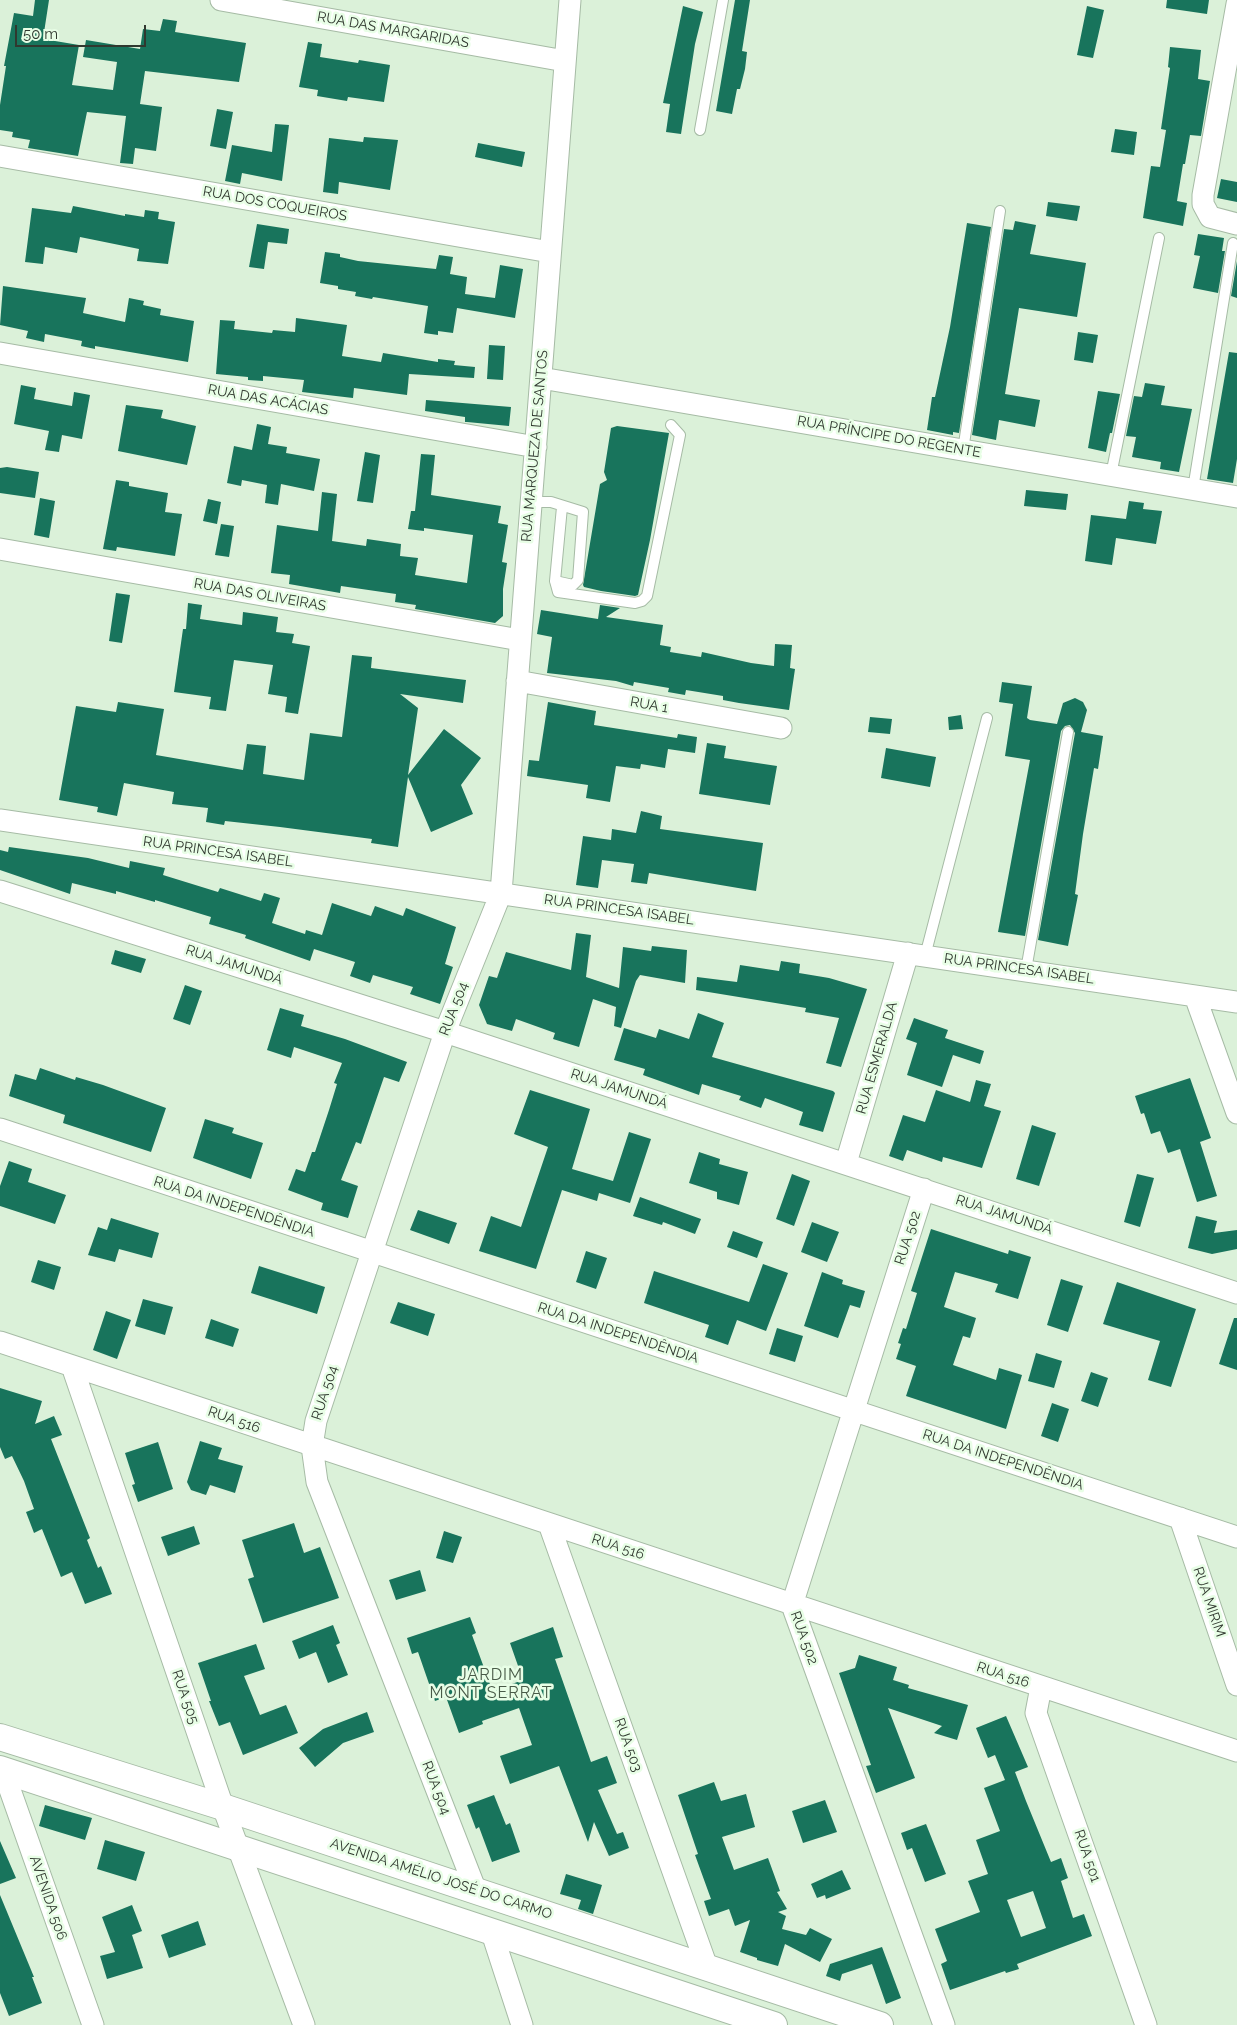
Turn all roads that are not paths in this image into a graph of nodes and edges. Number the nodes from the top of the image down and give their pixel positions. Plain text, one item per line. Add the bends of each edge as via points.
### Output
1 (221, 0) edge
2 (570, 0) edge
3 (723, 0) edge
4 (1237, 4) edge
5 (566, 61) junction
6 (700, 130) dead end
7 (0, 156) edge
8 (1000, 211) dead end
9 (1235, 233) edge
10 (1159, 238) dead end
11 (550, 252) junction
12 (0, 353) edge
13 (541, 378) junction
14 (671, 425) dead end
15 (536, 447) junction
16 (963, 450) junction
17 (1111, 474) junction
18 (1193, 489) junction
19 (1237, 497) edge
20 (530, 502) junction
21 (562, 507) junction
22 (0, 549) edge
23 (578, 580) junction
24 (554, 581) junction
25 (583, 595) junction
26 (520, 640) junction
27 (517, 681) junction
28 (986, 718) dead end
29 (781, 728) dead end
30 (1068, 732) dead end
31 (0, 820) edge
32 (0, 891) edge
33 (501, 893) junction
34 (916, 955) junction
35 (1026, 970) junction
36 (1195, 996) junction
37 (1237, 1002) edge
38 (445, 1032) junction
39 (1237, 1113) edge
40 (0, 1129) edge
41 (846, 1164) junction
42 (924, 1189) junction
43 (373, 1253) junction
44 (1237, 1292) edge
45 (0, 1342) edge
46 (72, 1366) junction
47 (854, 1410) junction
48 (312, 1446) junction
49 (1180, 1518) junction
50 (549, 1524) junction
51 (1237, 1537) edge
52 (792, 1605) junction
53 (1237, 1685) edge
54 (1041, 1687) junction
55 (0, 1737) edge
56 (1237, 1751) edge
57 (1, 1770) edge
58 (223, 1806) junction
59 (238, 1848) junction
60 (476, 1891) junction
61 (492, 1933) junction
62 (707, 1967) junction
63 (722, 2016) edge
64 (93, 2025) edge
65 (304, 2025) edge
66 (522, 2025) edge
67 (774, 2025) edge
68 (880, 2025) edge
69 (944, 2025) edge
70 (1146, 2025) edge

1 - 5 street, RUA DAS MARGARIDAS
2 - 5 street, RUA MARQUEZA DE SANTOS
3 - 6 lane
4 - 9 street via 1203,195 1203,204 1210,217
5 - 11 street, RUA MARQUEZA DE SANTOS
7 - 11 street, RUA DOS COQUEIROS
8 - 16 lane
9 - 18 lane
10 - 17 lane
11 - 13 street, RUA MARQUEZA DE SANTOS
12 - 15 street, RUA DAS ACÁCIAS
13 - 15 street, RUA MARQUEZA DE SANTOS
13 - 16 street, RUA PRÍNCIPE DO REGENTE
14 - 25 lane via 680,435 647,596 635,603
15 - 20 street, RUA MARQUEZA DE SANTOS
16 - 17 street, RUA PRÍNCIPE DO REGENTE
17 - 18 street, RUA PRÍNCIPE DO REGENTE
18 - 19 street, RUA PRÍNCIPE DO REGENTE
20 - 21 lane via 552,502
20 - 26 street, RUA MARQUEZA DE SANTOS
21 - 23 lane via 583,512
21 - 24 lane
22 - 26 street, RUA DAS OLIVEIRAS
23 - 24 lane via 573,585
23 - 25 lane
24 - 25 lane via 558,592
26 - 27 street, RUA MARQUEZA DE SANTOS
27 - 29 street, RUA 1
27 - 33 street, RUA MARQUEZA DE SANTOS
28 - 34 lane
30 - 35 lane
31 - 33 street, RUA PRINCESA ISABEL
32 - 38 street, RUA JAMUNDÁ
33 - 34 street, RUA PRINCESA ISABEL
33 - 38 street, RUA 504
34 - 35 street, RUA PRINCESA ISABEL
34 - 41 street, RUA ESMERALDA
35 - 36 street, RUA PRINCESA ISABEL
36 - 37 street, RUA PRINCESA ISABEL
36 - 39 street
38 - 41 street, RUA JAMUNDÁ
38 - 43 street, RUA 504
40 - 43 street, RUA DA INDEPENDÊNDIA
41 - 42 street, RUA JAMUNDÁ
42 - 44 street, RUA JAMUNDÁ
42 - 47 street, RUA 502
43 - 47 street, RUA DA INDEPENDÊNDIA
43 - 48 street, RUA 504 via 316,1422
45 - 46 street, RUA 516
46 - 48 street, RUA 516
46 - 58 street, RUA 505
47 - 49 street, RUA DA INDEPENDÊNDIA
47 - 52 street, RUA 502
48 - 50 street, RUA 516
48 - 60 street, RUA 504 via 318,1482
49 - 51 street, RUA DA INDEPENDÊNDIA
49 - 53 street, RUA MIRIM
50 - 52 street, RUA 516
50 - 62 street, RUA 503
52 - 54 street, RUA 516
52 - 69 street, RUA 502
54 - 56 street, RUA 516
54 - 70 street, RUA 501 via 1036,1713
55 - 58 street, AVENIDA AMÉLIO JOSÉ DO CARMO
57 - 59 street
57 - 64 street, AVENIDA 506
58 - 59 street, RUA 505
58 - 60 street, AVENIDA AMÉLIO JOSÉ DO CARMO
59 - 61 street
59 - 65 street, RUA 505
60 - 62 street, AVENIDA AMÉLIO JOSÉ DO CARMO
61 - 63 street
61 - 66 street
62 - 68 street, AVENIDA AMÉLIO JOSÉ DO CARMO
63 - 67 street

